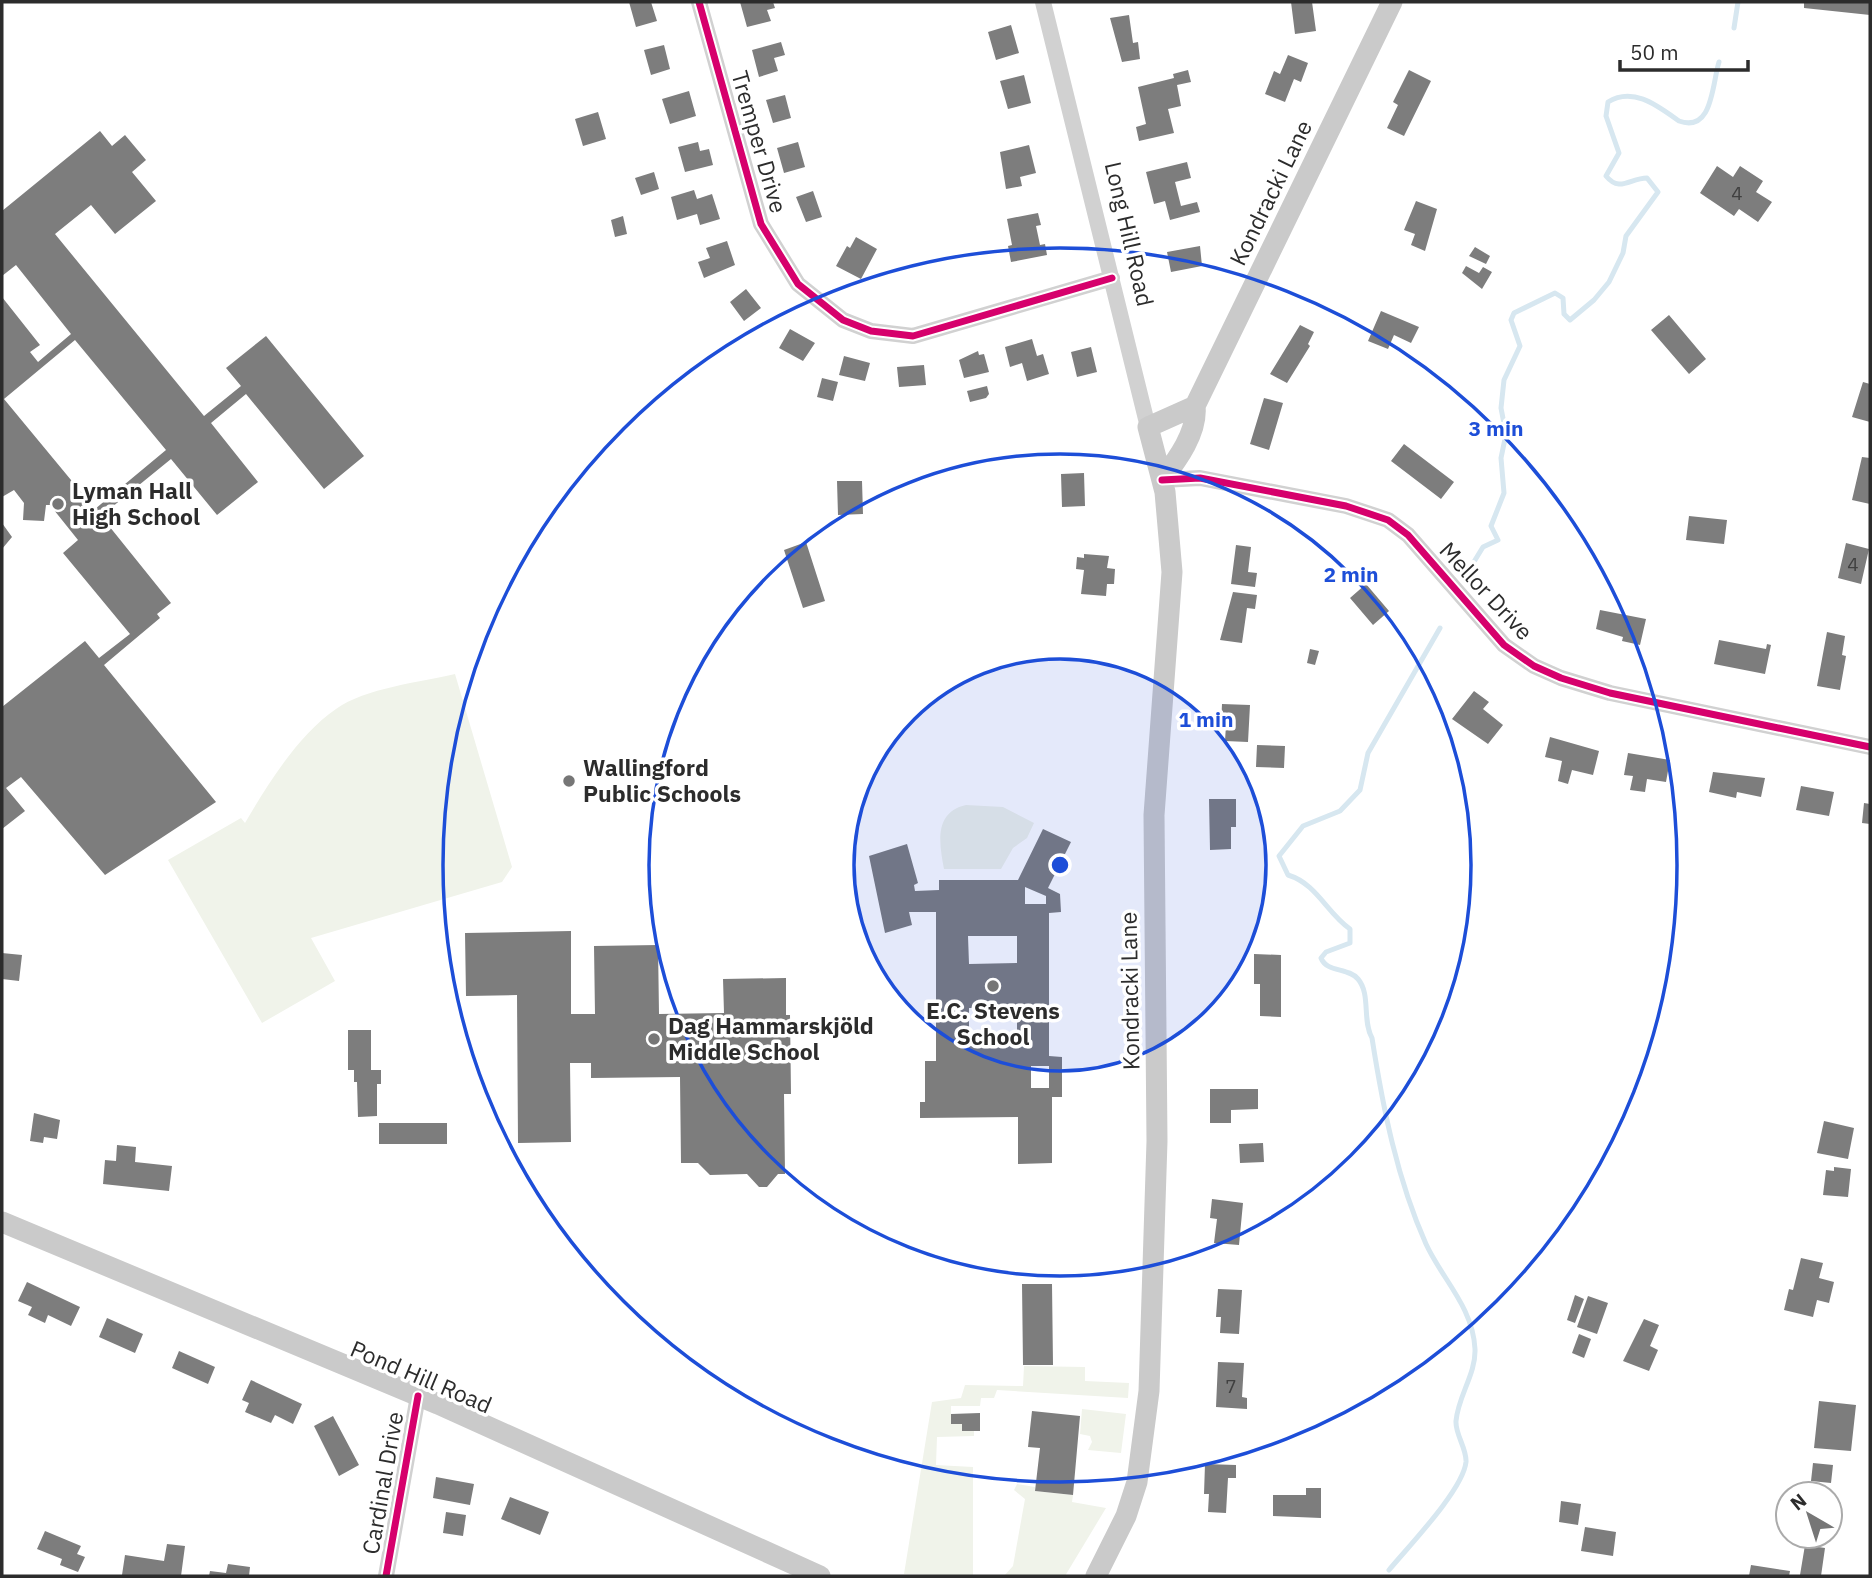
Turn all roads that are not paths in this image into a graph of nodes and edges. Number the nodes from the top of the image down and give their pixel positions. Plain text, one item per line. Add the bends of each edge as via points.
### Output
1 (699, 2) edge
2 (1043, 2) edge
3 (1392, 2) edge
4 (1112, 278) junction
5 (1195, 406) junction
6 (1148, 427) junction
7 (1162, 480) junction
8 (1870, 747) edge
9 (2, 1222) edge
10 (418, 1396) junction
11 (386, 1576) edge
12 (820, 1576) edge
13 (1096, 1576) edge

1 - 4 street, Tremper Drive via 761,224 798,284 842,320 871,331 913,336
2 - 4 street, Long Hill Road
3 - 5 main road, Kondracki Lane
4 - 6 street, Long Hill Road
5 - 6 main road
5 - 7 main road, Kondracki Lane via 1195,421
6 - 7 main road, Long Hill Road
7 - 8 street, Mellor Drive via 1200,478 1346,506 1388,520 1408,535 1504,645 1561,678 1610,693
7 - 13 main road, Kondracki Lane via 1172,572 1154,823 1157,1141 1147,1415 1132,1500
9 - 10 main road, Pond Hill Road
10 - 11 street, Cardinal Drive
10 - 12 main road, Pond Hill Road

